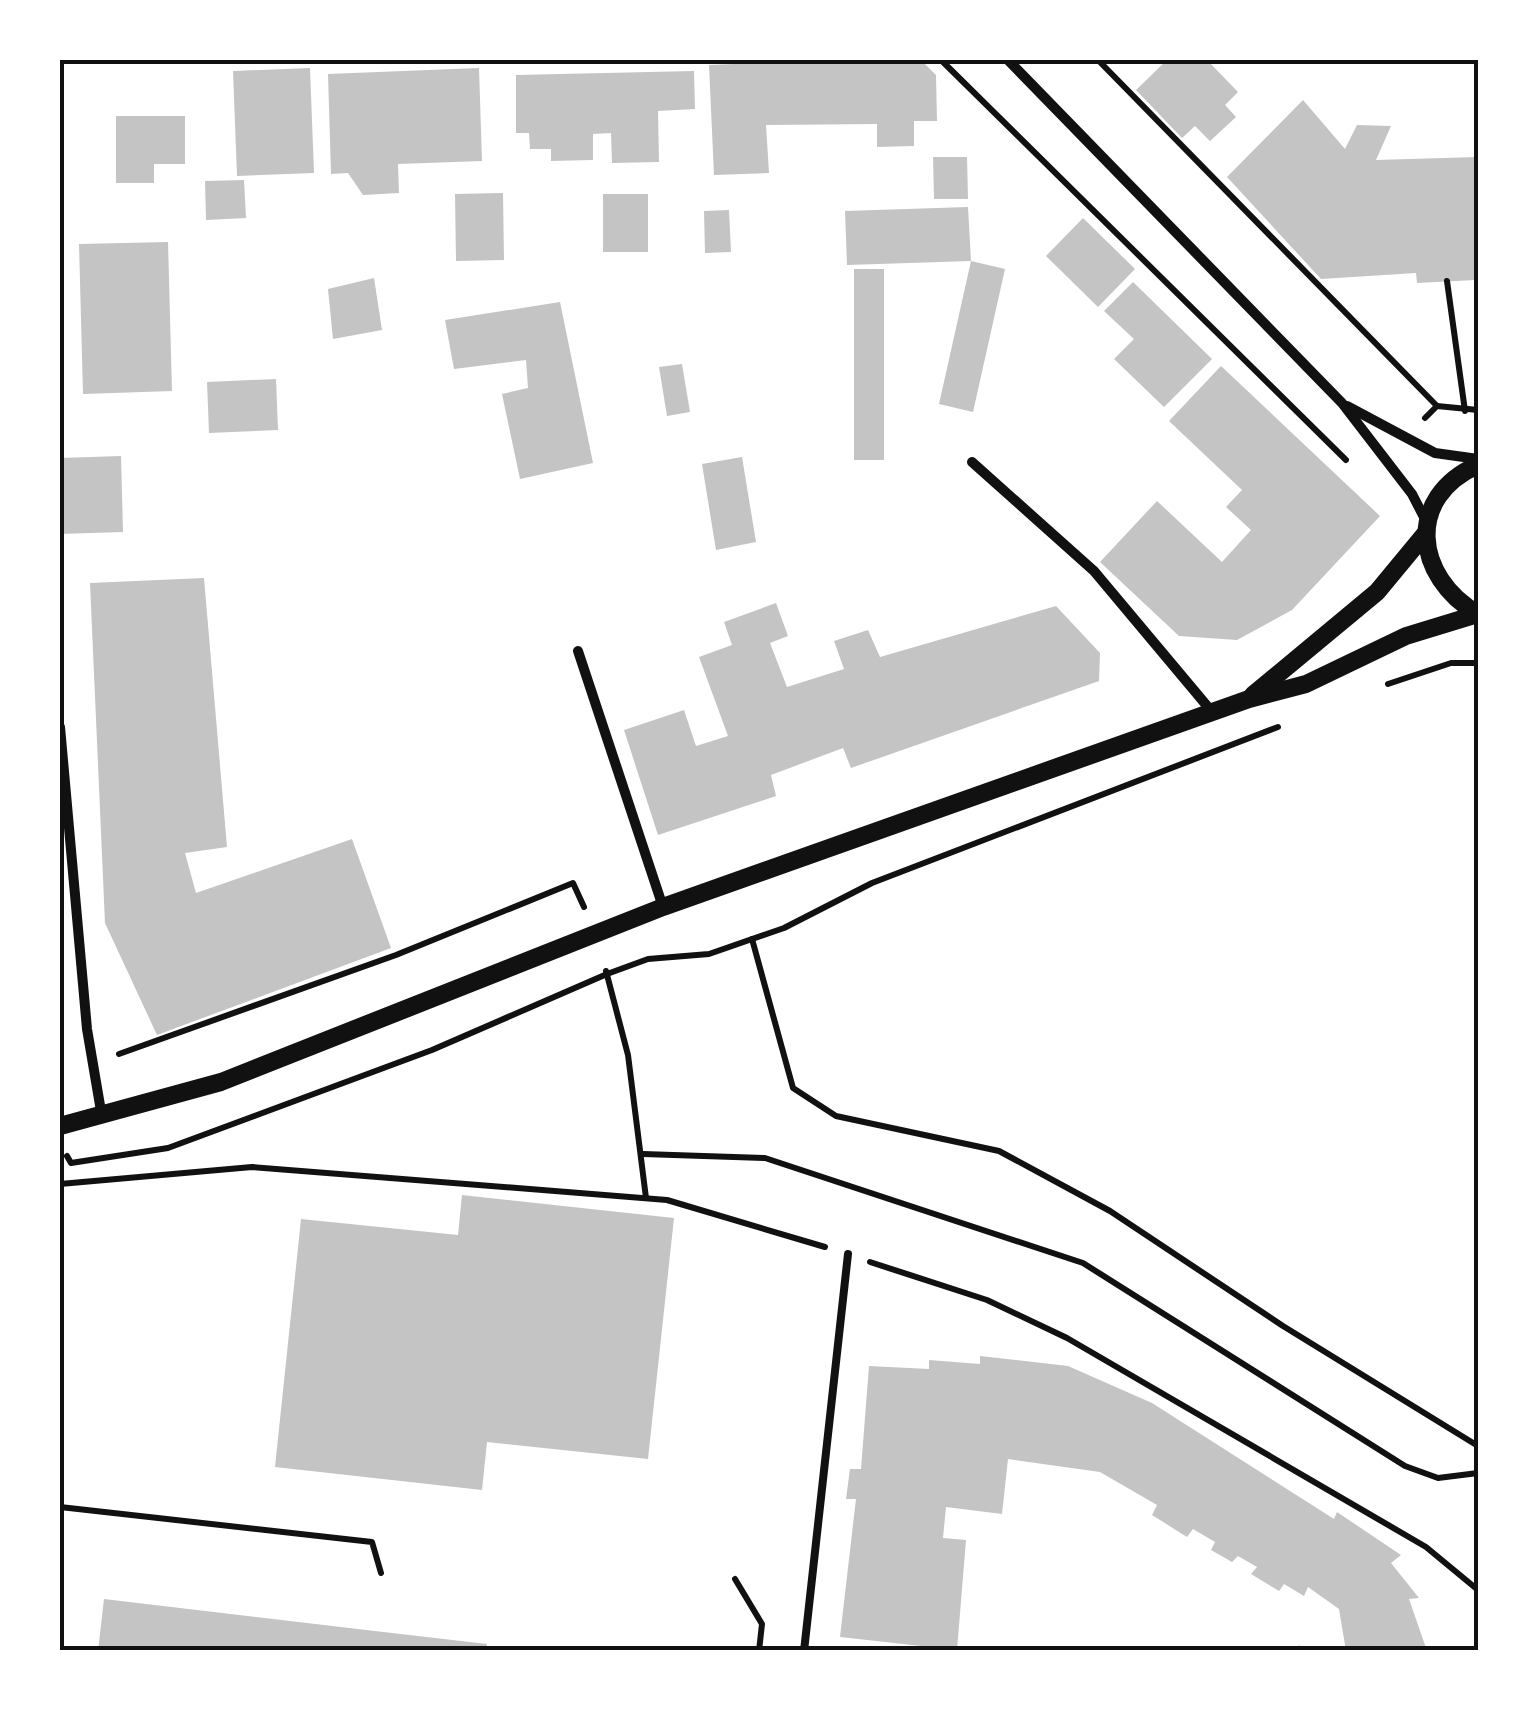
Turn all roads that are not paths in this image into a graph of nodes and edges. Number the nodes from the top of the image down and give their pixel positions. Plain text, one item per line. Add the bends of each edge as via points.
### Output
1 (1008, 60) edge
2 (1342, 403) junction
3 (972, 462) dead end
4 (1478, 462) edge
5 (1426, 528) junction
6 (1478, 614) edge
7 (578, 651) dead end
8 (1249, 699) junction
9 (1213, 714) junction
10 (60, 727) edge
11 (663, 907) junction
12 (102, 1118) junction
13 (60, 1126) edge
14 (848, 1254) road end
15 (804, 1651) edge

1 - 2 street
2 - 4 street via 1436,453
2 - 5 street via 1412,494
3 - 9 street via 1094,571
4 - 5 street via 1448,482
5 - 6 street via 1438,578
5 - 8 street via 1377,592
6 - 8 street via 1406,636 1306,684
7 - 11 street
8 - 9 street
9 - 11 street
10 - 12 street
11 - 12 street via 221,1082
12 - 13 street
14 - 15 lane

